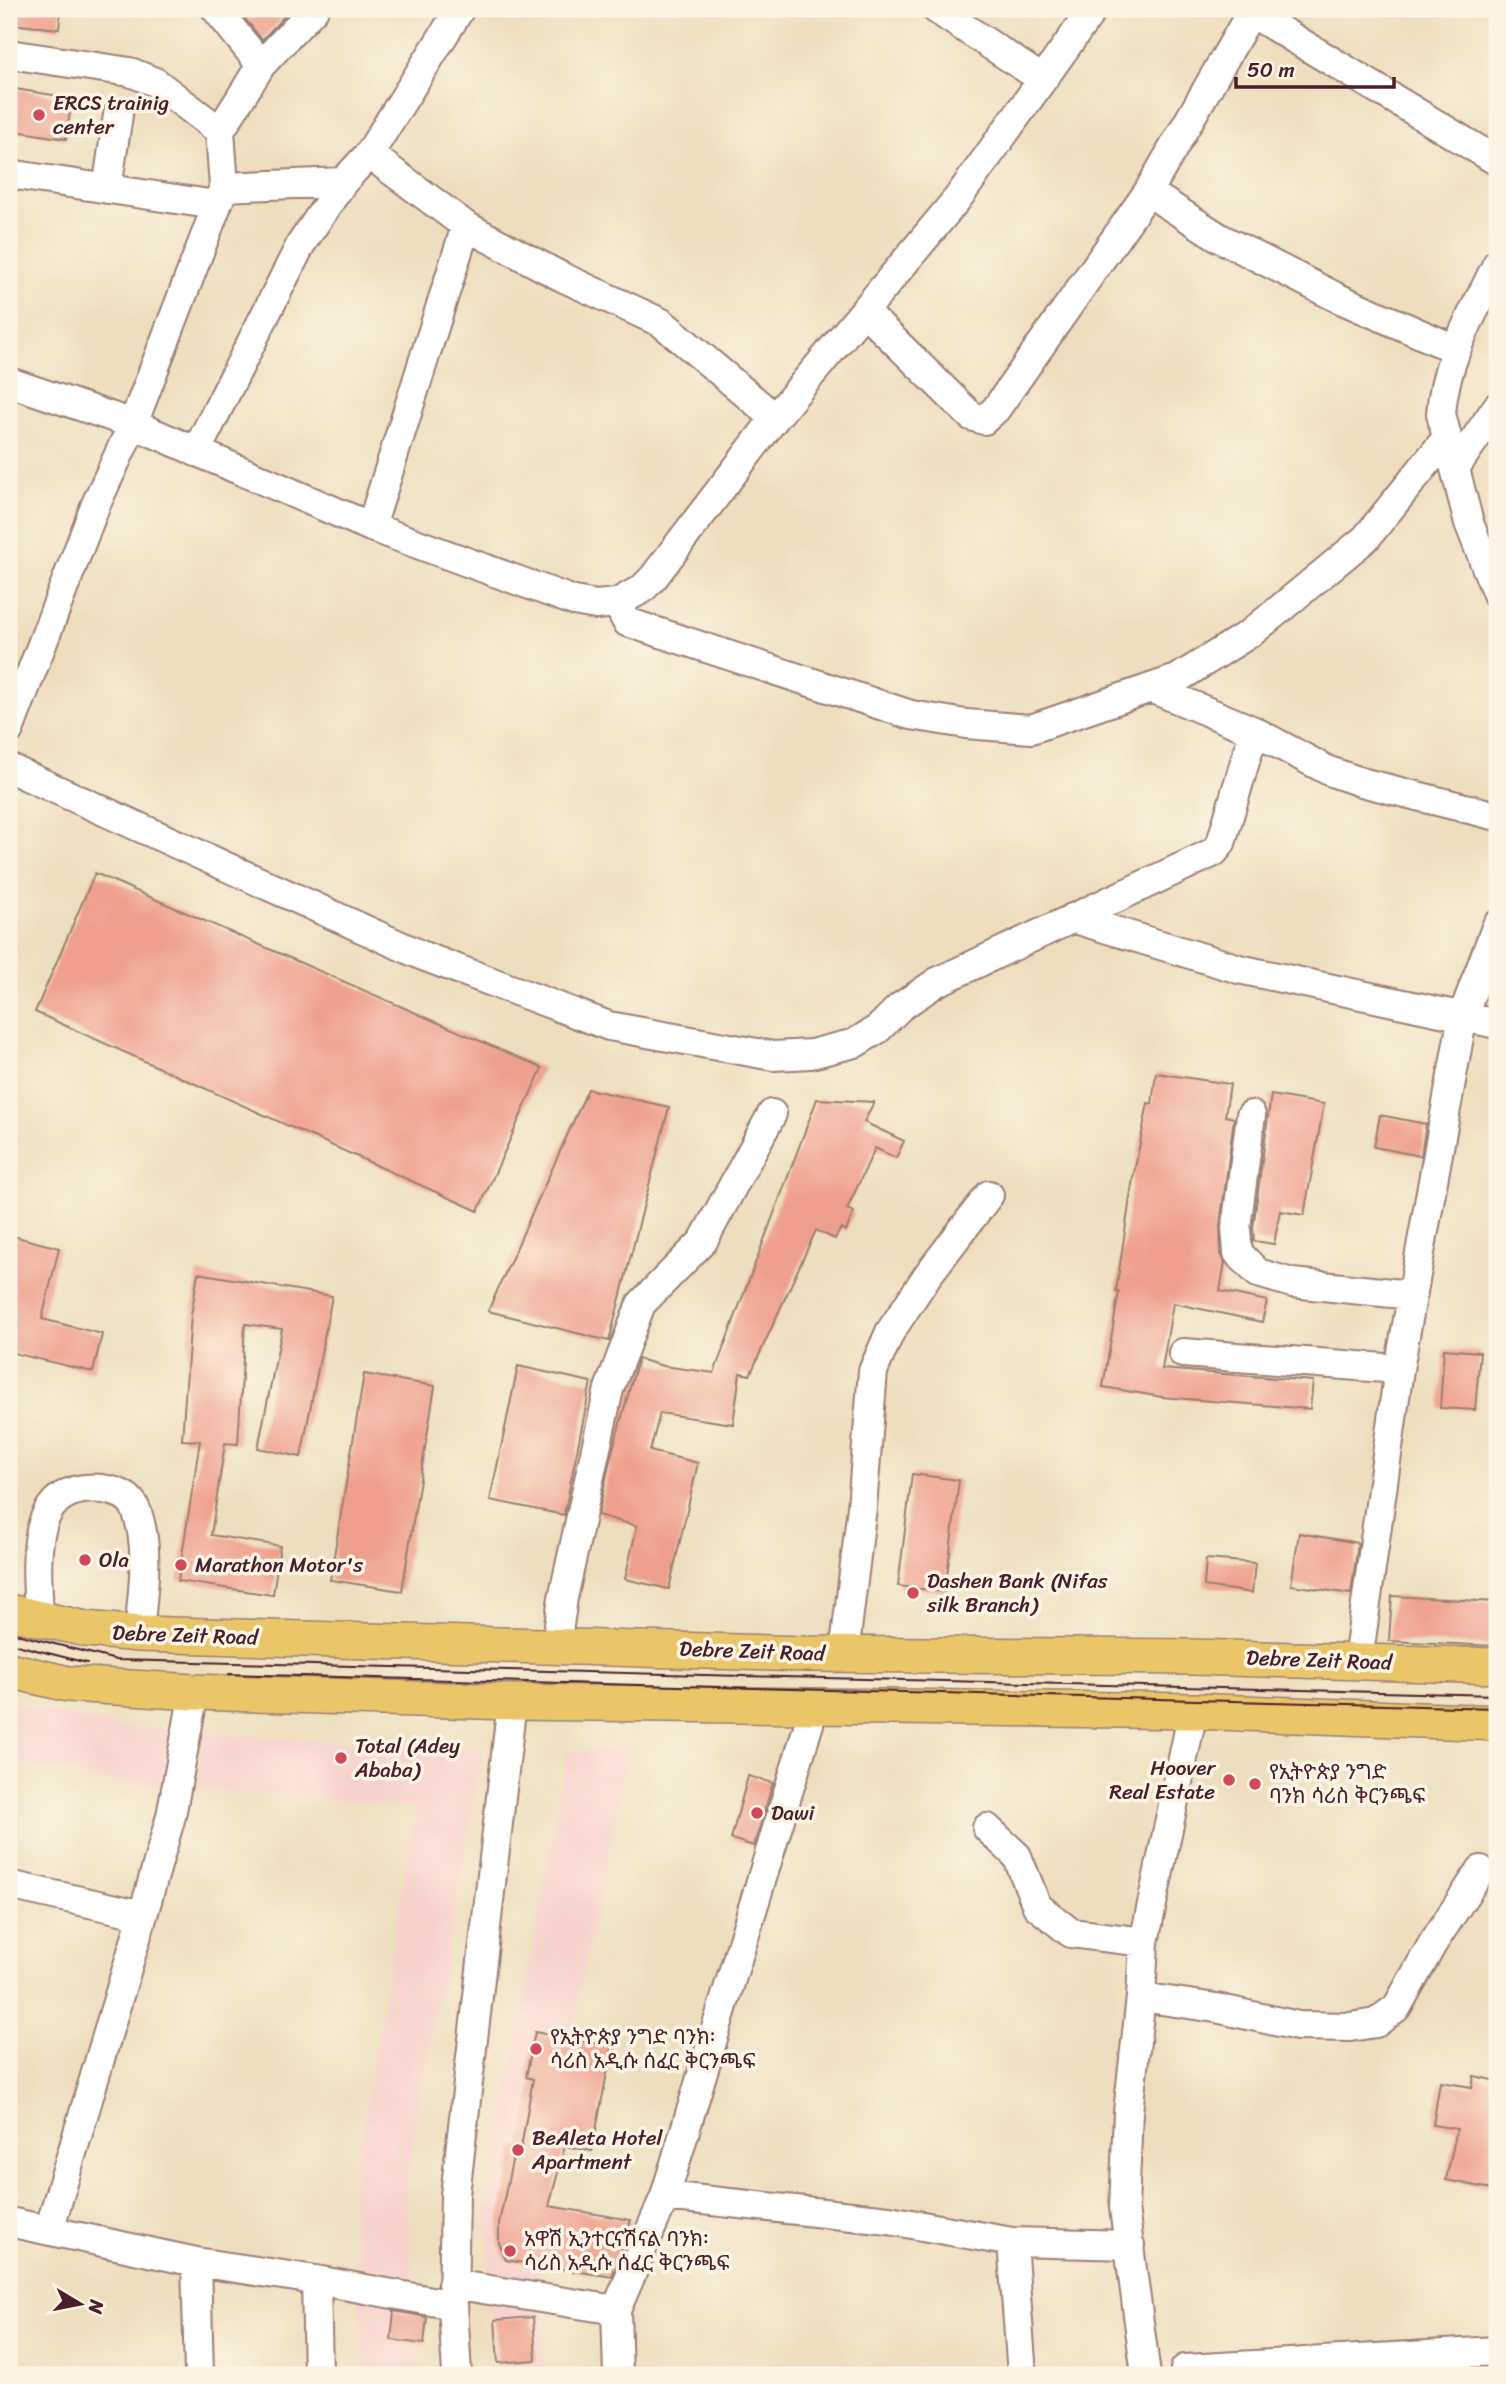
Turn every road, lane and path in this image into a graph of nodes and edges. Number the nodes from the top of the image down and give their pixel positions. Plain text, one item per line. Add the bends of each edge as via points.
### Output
1 (216, 9) edge
2 (314, 9) edge
3 (460, 9) edge
4 (936, 9) edge
5 (1093, 9) edge
6 (1250, 10) edge
7 (9, 54) edge
8 (261, 65) junction
9 (1042, 79) junction
10 (117, 115) dead end
11 (220, 131) junction
12 (369, 154) junction
13 (1497, 161) edge
14 (9, 174) edge
15 (343, 182) junction
16 (107, 189) junction
17 (1148, 192) junction
18 (220, 196) junction
19 (466, 226) junction
20 (1497, 264) edge
21 (864, 311) junction
22 (1455, 349) junction
23 (9, 382) edge
24 (1496, 412) edge
25 (775, 418) junction
26 (133, 424) junction
27 (1446, 439) junction
28 (196, 452) junction
29 (1455, 468) junction
30 (371, 527) junction
31 (1497, 594) edge
32 (617, 603) junction
33 (1151, 688) junction
34 (9, 730) edge
35 (1254, 730) junction
36 (9, 768) edge
37 (1497, 816) edge
38 (1073, 918) junction
39 (1497, 925) edge
40 (1463, 1015) junction
41 (1497, 1024) edge
42 (772, 1114) dead end
43 (1251, 1115) dead end
44 (989, 1195) dead end
45 (1412, 1295) junction
46 (1183, 1353) dead end
47 (1399, 1369) junction
48 (24, 1616) edge
49 (139, 1634) junction
50 (556, 1646) junction
51 (844, 1654) junction
52 (1358, 1661) junction
53 (1497, 1666) edge
54 (9, 1670) edge
55 (194, 1692) junction
56 (512, 1702) junction
57 (815, 1704) junction
58 (1193, 1711) junction
59 (1497, 1723) edge
60 (987, 1828) dead end
61 (1480, 1870) dead end
62 (9, 1885) edge
63 (143, 1915) junction
64 (1144, 1942) junction
65 (1141, 1997) junction
66 (665, 2196) junction
67 (9, 2222) edge
68 (49, 2230) junction
69 (1012, 2242) junction
70 (1130, 2245) junction
71 (196, 2262) junction
72 (316, 2280) junction
73 (452, 2295) junction
74 (616, 2310) junction
75 (1497, 2351) edge
76 (1185, 2369) dead end
77 (1313, 2369) edge
78 (199, 2375) edge
79 (318, 2375) edge
80 (457, 2375) edge
81 (618, 2375) edge
82 (1022, 2375) edge
83 (1146, 2375) edge

1 - 8 street
2 - 8 street
3 - 12 street
4 - 9 street
5 - 9 street
6 - 13 street
6 - 17 street
7 - 11 street via 130,72 155,82
8 - 11 street
9 - 21 street via 958,198
10 - 16 street
11 - 18 street
12 - 15 street
12 - 19 street
14 - 16 street
15 - 18 street
15 - 28 street via 301,244
16 - 18 street
17 - 21 street via 984,420 971,416
17 - 22 street via 1243,250
18 - 26 street
19 - 25 street via 662,323
19 - 30 street
20 - 22 street
21 - 25 street
22 - 27 street via 1441,414
23 - 26 street
24 - 29 street
25 - 32 street via 653,578
26 - 28 street
26 - 34 street via 96,504
27 - 29 street
27 - 33 street via 1366,538 1318,579 1251,632 1177,679
28 - 30 street
29 - 31 street via 1469,523
30 - 32 street via 574,601
32 - 33 street via 627,622 911,715 966,724 1031,729
33 - 35 street
35 - 37 street via 1329,771
35 - 38 street via 1221,843 1214,852
36 - 38 street via 502,988 609,1026 773,1056 811,1054 855,1043 937,982
38 - 40 street via 1239,969
39 - 40 street
40 - 41 street
40 - 45 street
42 - 50 street via 703,1241 641,1304 609,1389
43 - 45 street via 1236,1228 1238,1252 1258,1273 1292,1283
44 - 51 street via 890,1332 873,1371
45 - 47 street
46 - 47 street
47 - 52 street
48 - 49 main road, Debre Zeit Road
48 - 49 street via 38,1537 48,1510 62,1496 91,1488 120,1491 136,1508 143,1539
49 - 50 main road, Debre Zeit Road
50 - 51 main road, Debre Zeit Road
51 - 52 main road, Debre Zeit Road
52 - 53 main road, Debre Zeit Road
54 - 55 main road via 68,1684
55 - 56 main road
55 - 63 street via 171,1816
56 - 57 main road
56 - 73 street via 455,2195
57 - 58 main road
57 - 66 street
58 - 59 main road
58 - 64 street
60 - 64 street via 1017,1856 1037,1906 1071,1933
61 - 65 street via 1396,2007 1376,2023 1298,2026
62 - 63 street
63 - 68 street
64 - 65 street
65 - 70 street via 1127,2125 1124,2208
66 - 69 street via 889,2220
66 - 74 street
67 - 68 street
68 - 71 street
69 - 70 street
69 - 82 street
70 - 83 street
71 - 72 street
71 - 78 street
72 - 73 street
72 - 79 street
73 - 74 street
73 - 80 street
74 - 81 street
75 - 77 street
76 - 77 street

